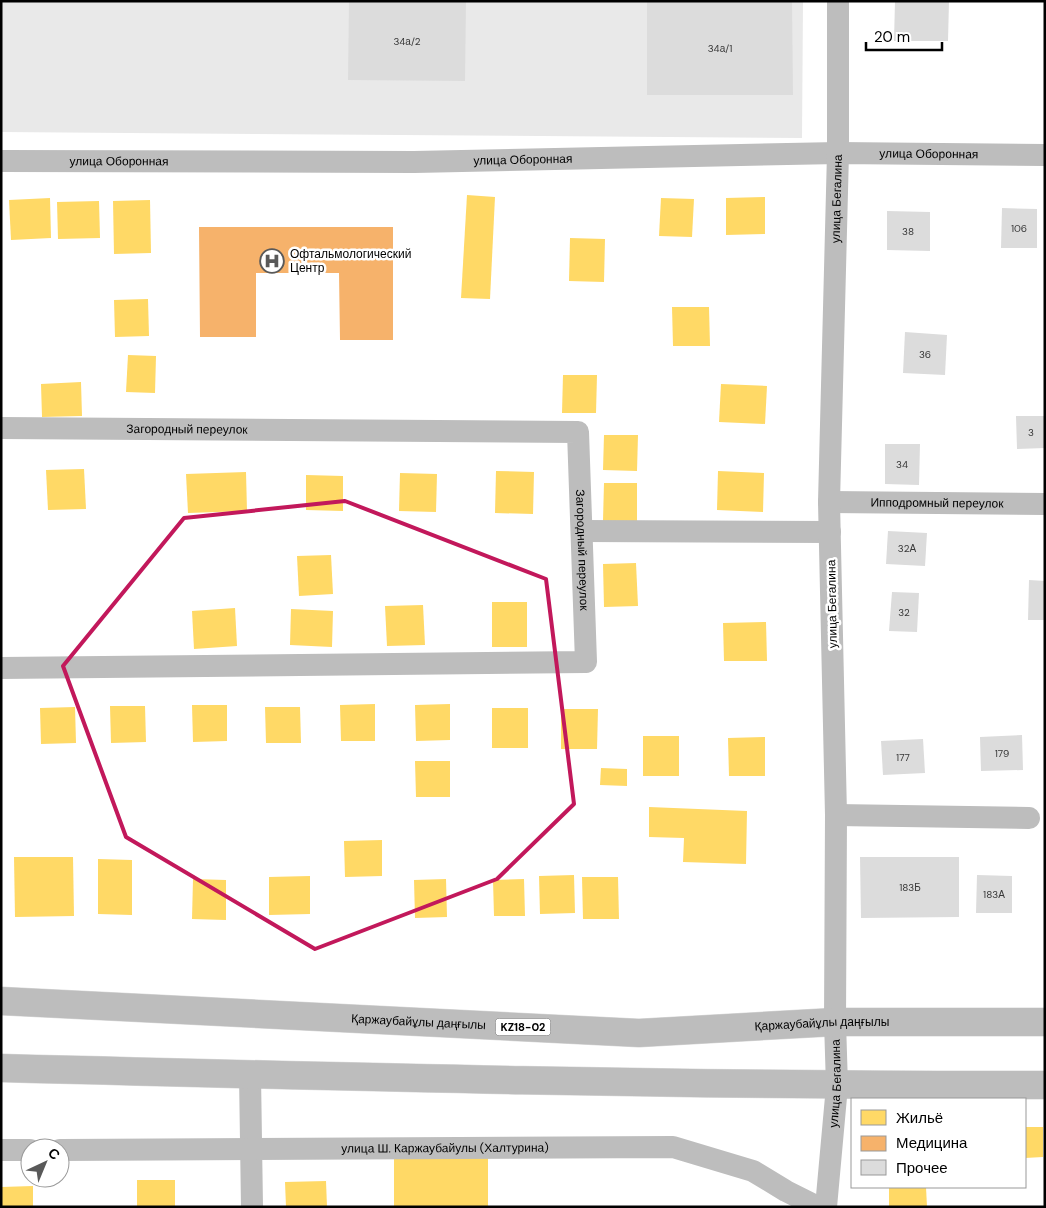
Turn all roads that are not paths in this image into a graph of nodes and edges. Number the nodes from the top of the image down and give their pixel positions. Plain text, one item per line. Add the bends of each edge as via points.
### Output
1 (838, 1) edge
2 (838, 153) junction
3 (1045, 155) edge
4 (1, 161) edge
5 (1, 428) edge
6 (829, 502) junction
7 (1045, 504) edge
8 (582, 531) junction
9 (830, 532) junction
10 (1, 668) edge
11 (836, 815) junction
12 (1030, 818) dead end
13 (1, 1001) edge
14 (835, 1022) junction
15 (1045, 1022) edge
16 (1, 1068) edge
17 (250, 1075) junction
18 (1045, 1085) edge
19 (838, 1086) junction
20 (251, 1149) junction
21 (1, 1150) edge
22 (20, 1150) edge
23 (70, 1150) edge
24 (252, 1207) edge
25 (818, 1207) edge
26 (826, 1207) edge

1 - 2 street, улица Бегалина
2 - 3 street, улица Оборонная
2 - 4 street, улица Оборонная via 414,162
2 - 6 street, улица Бегалина
5 - 8 street, Загородный переулок via 578,432
6 - 7 street, Ипподромный переулок
6 - 9 street, улица Бегалина
8 - 9 street
8 - 10 street, Загородный переулок via 586,662
9 - 11 street, улица Бегалина
11 - 12 street
11 - 14 street, улица Бегалина
13 - 14 highway, Қаржаубайұлы даңғылы / KZ18-02 via 639,1033
14 - 15 highway, Қаржаубайұлы даңғылы / KZ18-02
14 - 19 street, улица Бегалина
16 - 17 highway
17 - 19 highway
17 - 20 street
18 - 19 highway
19 - 26 street, улица Бегалина
20 - 23 street, улица Ш. Каржаубайулы (Халтурина)
20 - 24 street
20 - 25 street, улица Ш. Каржаубайулы (Халтурина) via 673,1147 753,1171
21 - 22 street

